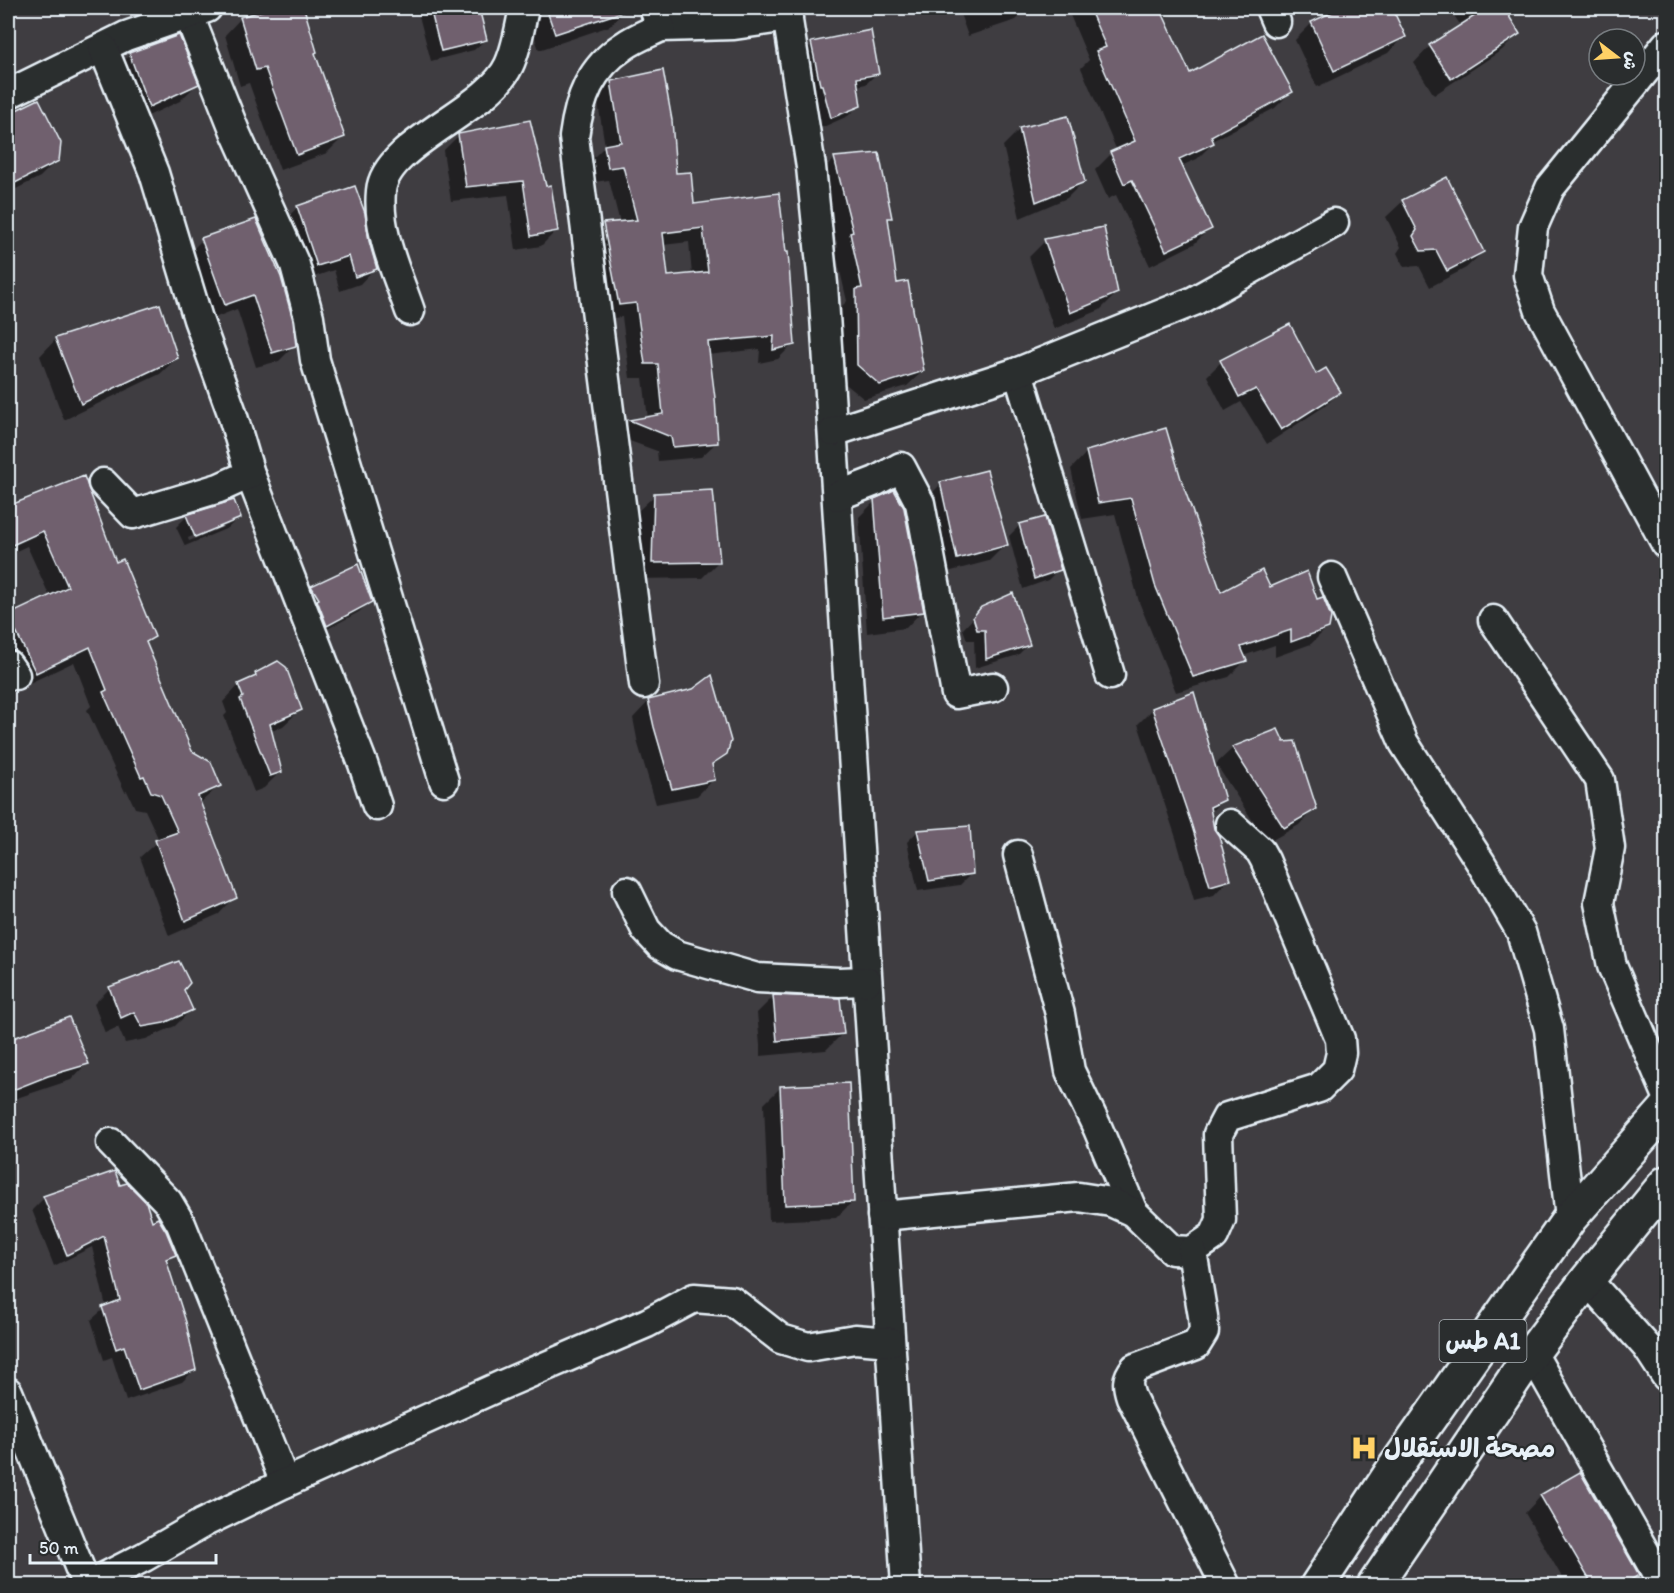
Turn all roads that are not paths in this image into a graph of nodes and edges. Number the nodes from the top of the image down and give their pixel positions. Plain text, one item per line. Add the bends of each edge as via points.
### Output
1 (524, 8) edge
2 (198, 10) edge
3 (787, 12) edge
4 (657, 17) edge
5 (1666, 45) edge
6 (103, 48) junction
7 (8, 94) edge
8 (1334, 223) dead end
9 (410, 311) dead end
10 (1018, 372) junction
11 (833, 432) junction
12 (250, 474) junction
13 (103, 483) dead end
14 (837, 496) junction
15 (1666, 544) edge
16 (1332, 577) dead end
17 (1493, 620) dead end
18 (1110, 675) dead end
19 (644, 684) dead end
20 (993, 687) dead end
21 (444, 781) dead end
22 (377, 806) dead end
23 (1230, 824) dead end
24 (1017, 855) dead end
25 (627, 891) dead end
26 (867, 981) junction
27 (1666, 1092) edge
28 (1666, 1109) edge
29 (111, 1143) dead end
30 (1666, 1183) edge
31 (1133, 1212) junction
32 (882, 1216) junction
33 (1570, 1218) junction
34 (1192, 1251) junction
35 (1587, 1280) junction
36 (890, 1342) junction
37 (1532, 1353) junction
38 (1666, 1376) edge
39 (8, 1392) edge
40 (285, 1483) junction
41 (87, 1586) edge
42 (906, 1586) edge
43 (1226, 1586) edge
44 (1317, 1586) edge
45 (1374, 1586) edge
46 (1664, 1586) edge

1 - 9 street via 509,66 493,87 404,152 388,172 381,190 383,234
2 - 6 street
2 - 21 street via 236,134 295,265 315,360
3 - 4 street via 734,25
3 - 11 street via 813,190
4 - 19 street via 606,61 587,84 574,137
5 - 15 street via 1550,188 1533,226 1528,275 1540,311
6 - 7 street
6 - 12 street via 154,173
8 - 10 street via 1194,301
10 - 11 street
10 - 18 street
11 - 14 street
12 - 13 street via 219,488 133,514
12 - 22 street
14 - 20 street via 902,467 920,503 956,694
14 - 26 street
16 - 33 street via 1404,742 1521,932 1549,1029
17 - 27 street via 1600,780 1610,848 1599,903 1612,966
23 - 34 street via 1265,860 1340,1039 1341,1053 1337,1070 1320,1088 1227,1118 1218,1134 1221,1220 1214,1236
24 - 31 street via 1060,1014 1070,1071
25 - 26 street via 646,930 677,955 757,978
26 - 32 street
28 - 33 highway, طس A1
29 - 40 street via 168,1202 181,1224
30 - 35 highway, طس A1
31 - 32 street via 1111,1202 1079,1197
31 - 34 street via 1172,1250
32 - 36 street
33 - 44 highway, طس A1 via 1393,1470
34 - 43 street via 1204,1332 1196,1345 1135,1368 1127,1384
35 - 37 highway, طس A1
35 - 38 street via 1647,1347
36 - 40 street via 855,1339 808,1347 781,1339 732,1301 694,1298
36 - 42 street
37 - 45 highway, طس A1
37 - 46 street
39 - 41 street
40 - 41 street

